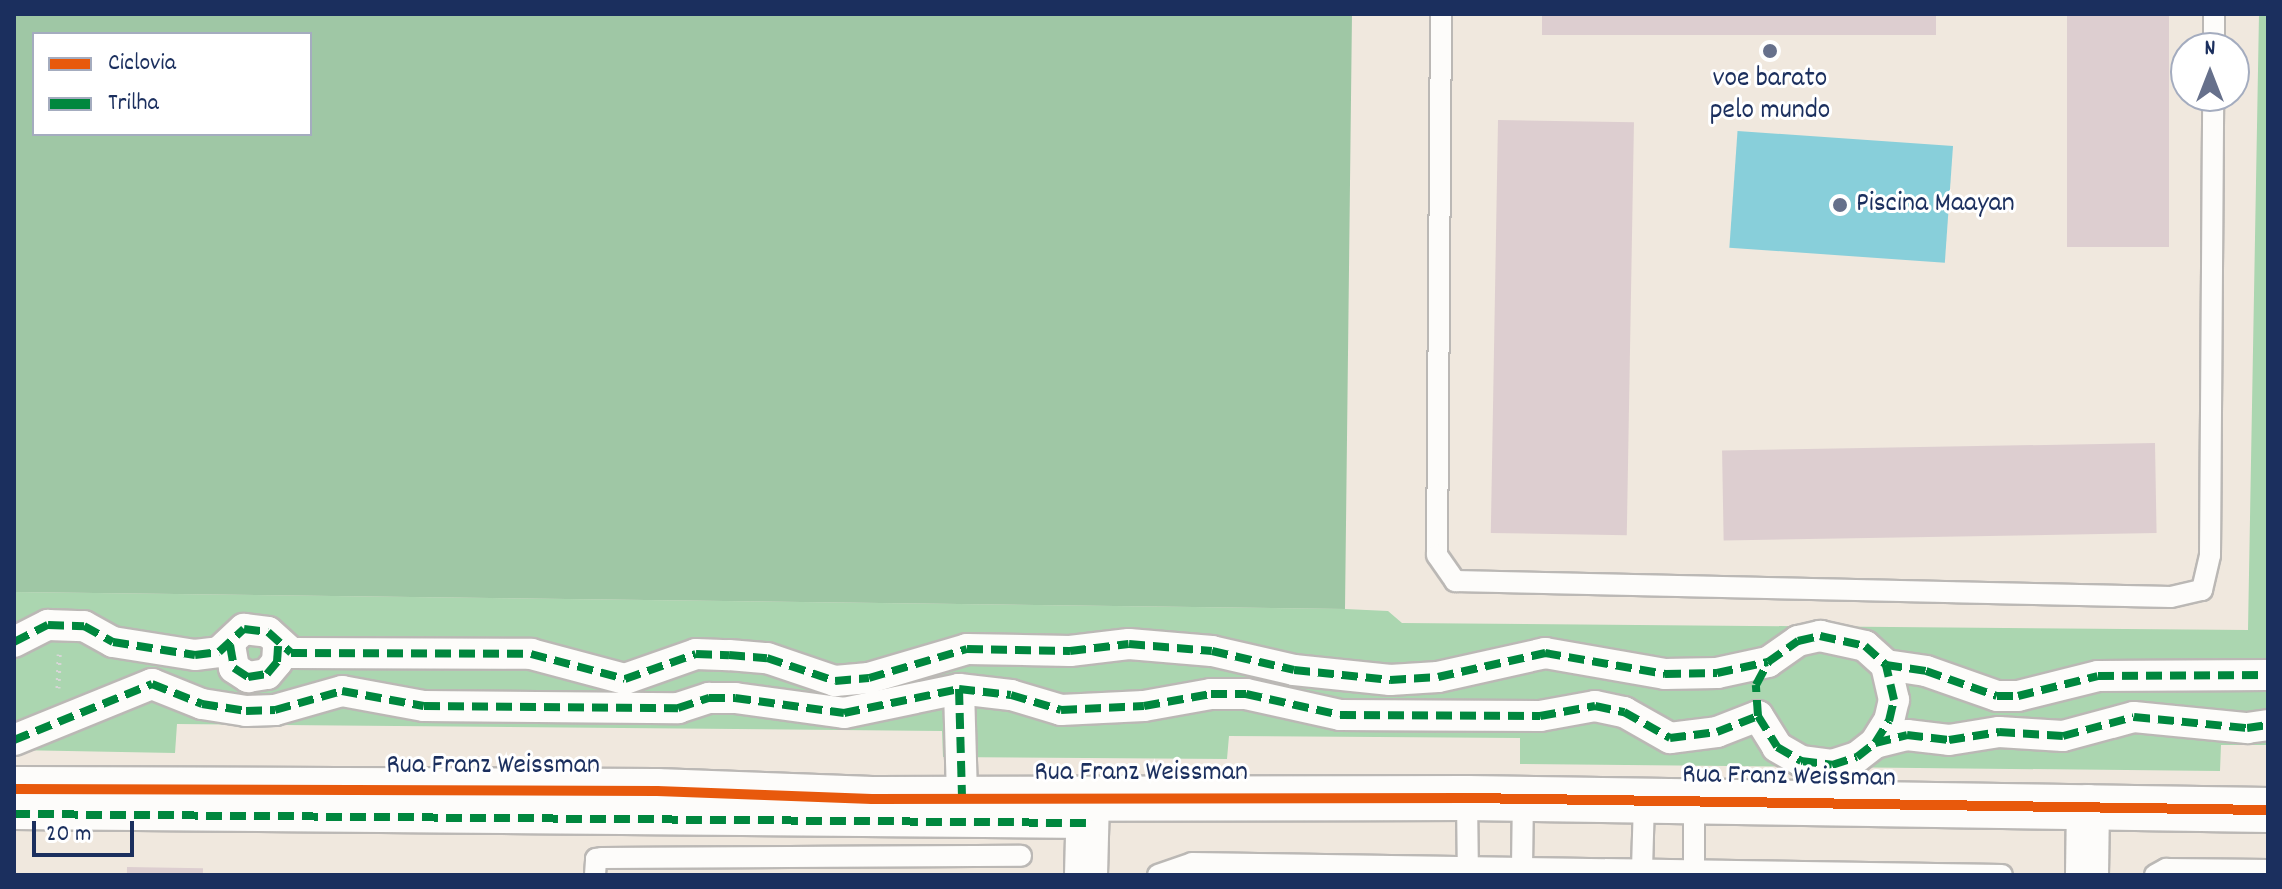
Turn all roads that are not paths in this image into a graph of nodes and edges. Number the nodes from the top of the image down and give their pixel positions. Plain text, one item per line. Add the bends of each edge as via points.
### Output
1 (1441, 14) edge
2 (2213, 112) edge
3 (14, 642) edge
4 (1768, 662) junction
5 (1886, 665) junction
6 (2268, 675) edge
7 (959, 689) junction
8 (1758, 716) junction
9 (2268, 725) edge
10 (14, 740) edge
11 (1875, 743) junction
12 (14, 789) edge
13 (1467, 798) junction
14 (962, 799) junction
15 (1523, 799) junction
16 (1644, 800) junction
17 (1694, 800) junction
18 (2088, 806) junction
19 (1087, 810) junction
20 (2268, 810) edge
21 (14, 814) edge
22 (1021, 856) dead end
23 (643, 866) edge
24 (1522, 867) junction
25 (1642, 869) junction
26 (2268, 870) edge
27 (1468, 871) edge
28 (1694, 872) edge
29 (595, 875) edge
30 (1086, 875) edge
31 (1158, 875) edge
32 (2002, 875) edge
33 (2087, 875) edge
34 (2155, 875) edge

1 - 2 lane via 1437,555 1455,581 2171,597 2202,590 2209,576
3 - 4 street via 48,625 84,626 113,642 153,651 195,655 230,645 234,668 248,677 267,674 277,662 278,646 291,653 531,654 625,679 696,654 767,658 835,681 869,678 967,649 1070,651 1129,644 1212,651 1294,670 1390,680 1438,677 1545,653 1665,674 1717,673
4 - 5 street via 1798,641 1820,636 1865,646
4 - 8 street via 1756,685
5 - 6 street via 1926,671 1975,692 2018,696 2098,676
5 - 11 street via 1894,700
7 - 8 street via 1011,695 1061,710 1144,706 1211,694 1246,694 1340,715 1540,716 1595,706 1624,712 1670,738 1717,732
7 - 10 street via 844,713 735,698 709,698 678,708 424,706 342,691 275,710 246,711 202,704 152,684
7 - 14 street
8 - 11 street via 1777,747 1801,761 1832,765 1857,757
9 - 11 street via 2247,728 2134,717 2063,736 1999,732 1949,740 1907,735
12 - 14 street, Rua Franz Weissman via 657,791
13 - 15 street, Rua Franz Weissman
13 - 19 street, Rua Franz Weissman
13 - 27 lane
14 - 19 street, Rua Franz Weissman
15 - 16 street, Rua Franz Weissman
15 - 24 lane
16 - 17 street, Rua Franz Weissman
16 - 25 lane
17 - 18 street, Rua Franz Weissman
17 - 28 lane
18 - 20 street, Rua Franz Weissman
18 - 33 street
19 - 21 street
19 - 30 street
22 - 23 lane
23 - 29 lane via 596,859
24 - 25 lane
24 - 27 lane
25 - 28 lane
26 - 34 lane via 2166,869
27 - 31 lane via 1192,863
28 - 32 lane

